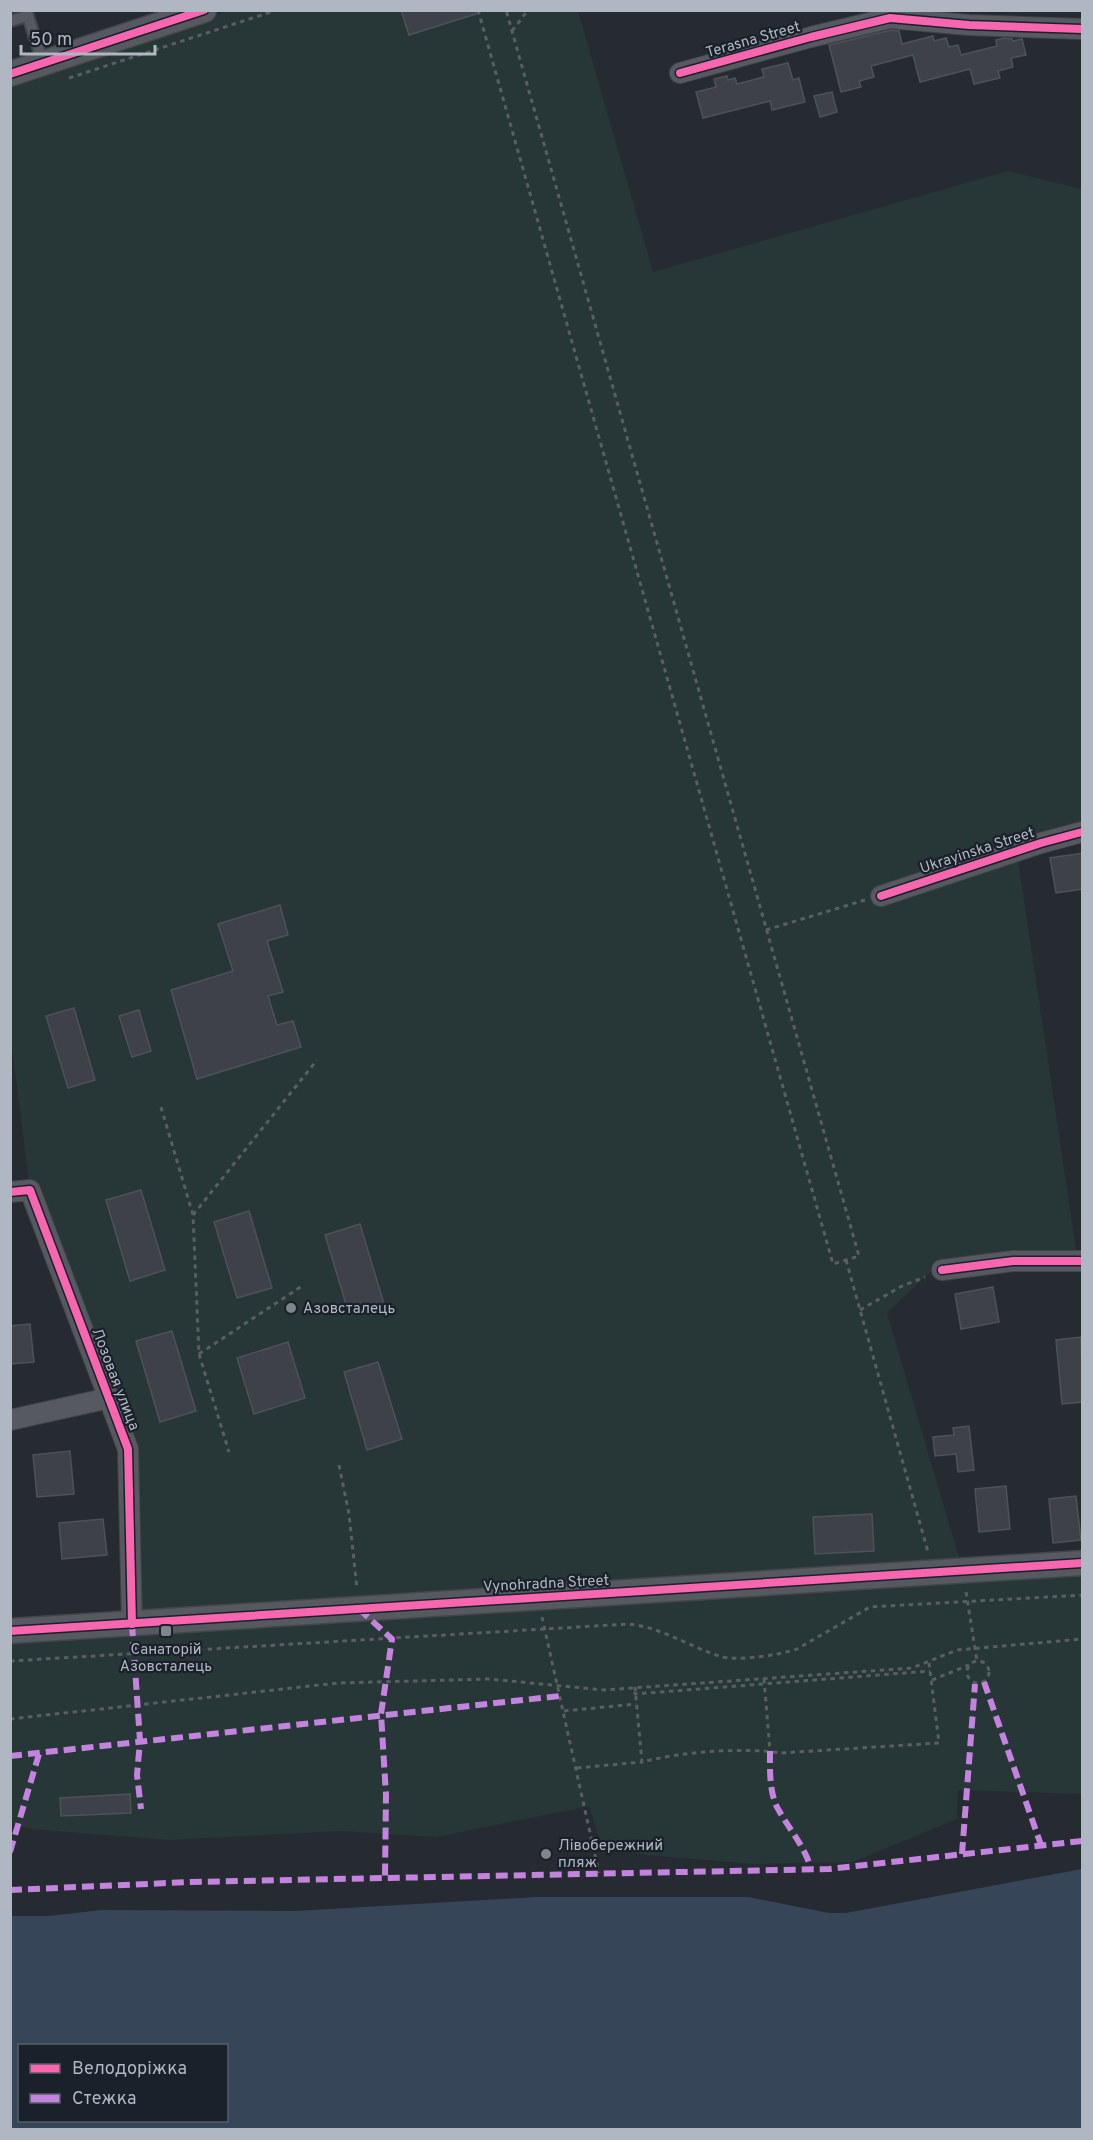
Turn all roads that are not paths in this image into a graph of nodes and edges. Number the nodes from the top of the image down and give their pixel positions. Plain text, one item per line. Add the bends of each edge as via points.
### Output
1 (204, 10) edge
2 (26, 13) edge
3 (10, 21) edge
4 (1083, 29) edge
5 (43, 63) junction
6 (680, 73) dead end
7 (10, 74) edge
8 (1083, 832) edge
9 (881, 896) road end
10 (20, 1191) edge
11 (1083, 1261) edge
12 (942, 1270) road end
13 (109, 1398) junction
14 (10, 1420) edge
15 (1083, 1563) edge
16 (132, 1624) junction
17 (10, 1631) edge

1 - 5 street
2 - 3 lane
2 - 5 lane
4 - 6 street, Terasna Street via 890,18
5 - 7 street
8 - 9 street, Ukrayinska Street
10 - 13 street, Лозовая улица
11 - 12 street via 1014,1261
13 - 14 street
13 - 16 street, Лозовая улица via 128,1449
15 - 16 street, Vynohradna Street
16 - 17 street, Vynohradna Street

